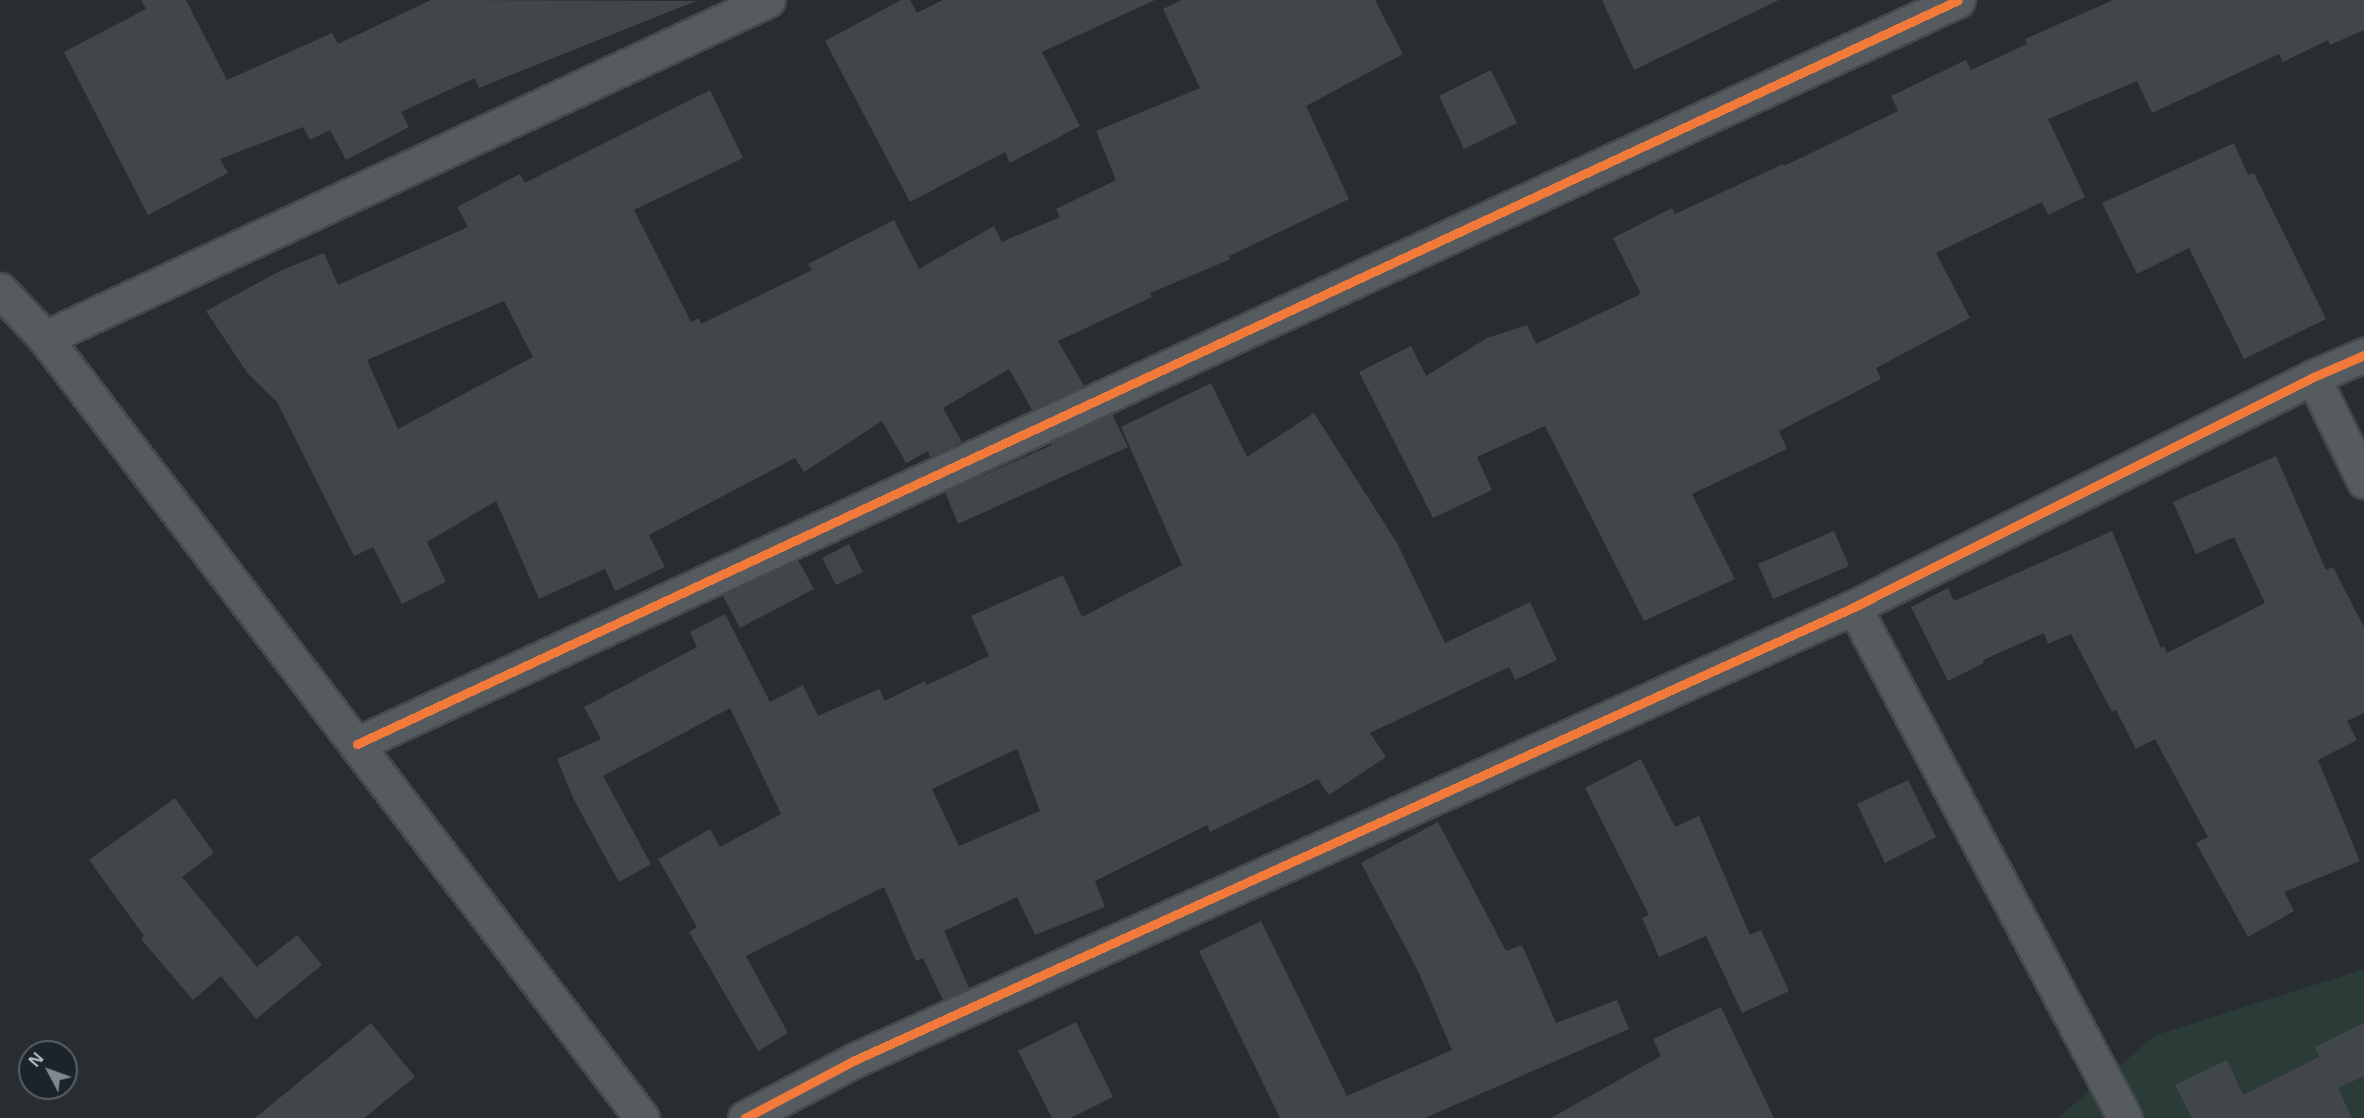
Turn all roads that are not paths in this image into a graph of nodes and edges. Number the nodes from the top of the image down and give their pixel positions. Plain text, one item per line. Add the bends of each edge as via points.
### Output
1 (768, 0) edge
2 (1958, 0) edge
3 (0, 290) edge
4 (45, 338) junction
5 (2364, 355) edge
6 (2313, 377) junction
7 (2364, 480) edge
8 (1854, 607) junction
9 (357, 744) junction
10 (642, 1118) edge
11 (745, 1118) edge
12 (2125, 1118) edge

1 - 4 street
2 - 9 street
3 - 4 street
4 - 9 street
5 - 6 street
6 - 7 street
6 - 8 street
8 - 11 street via 855,1060
8 - 12 street
9 - 10 street

